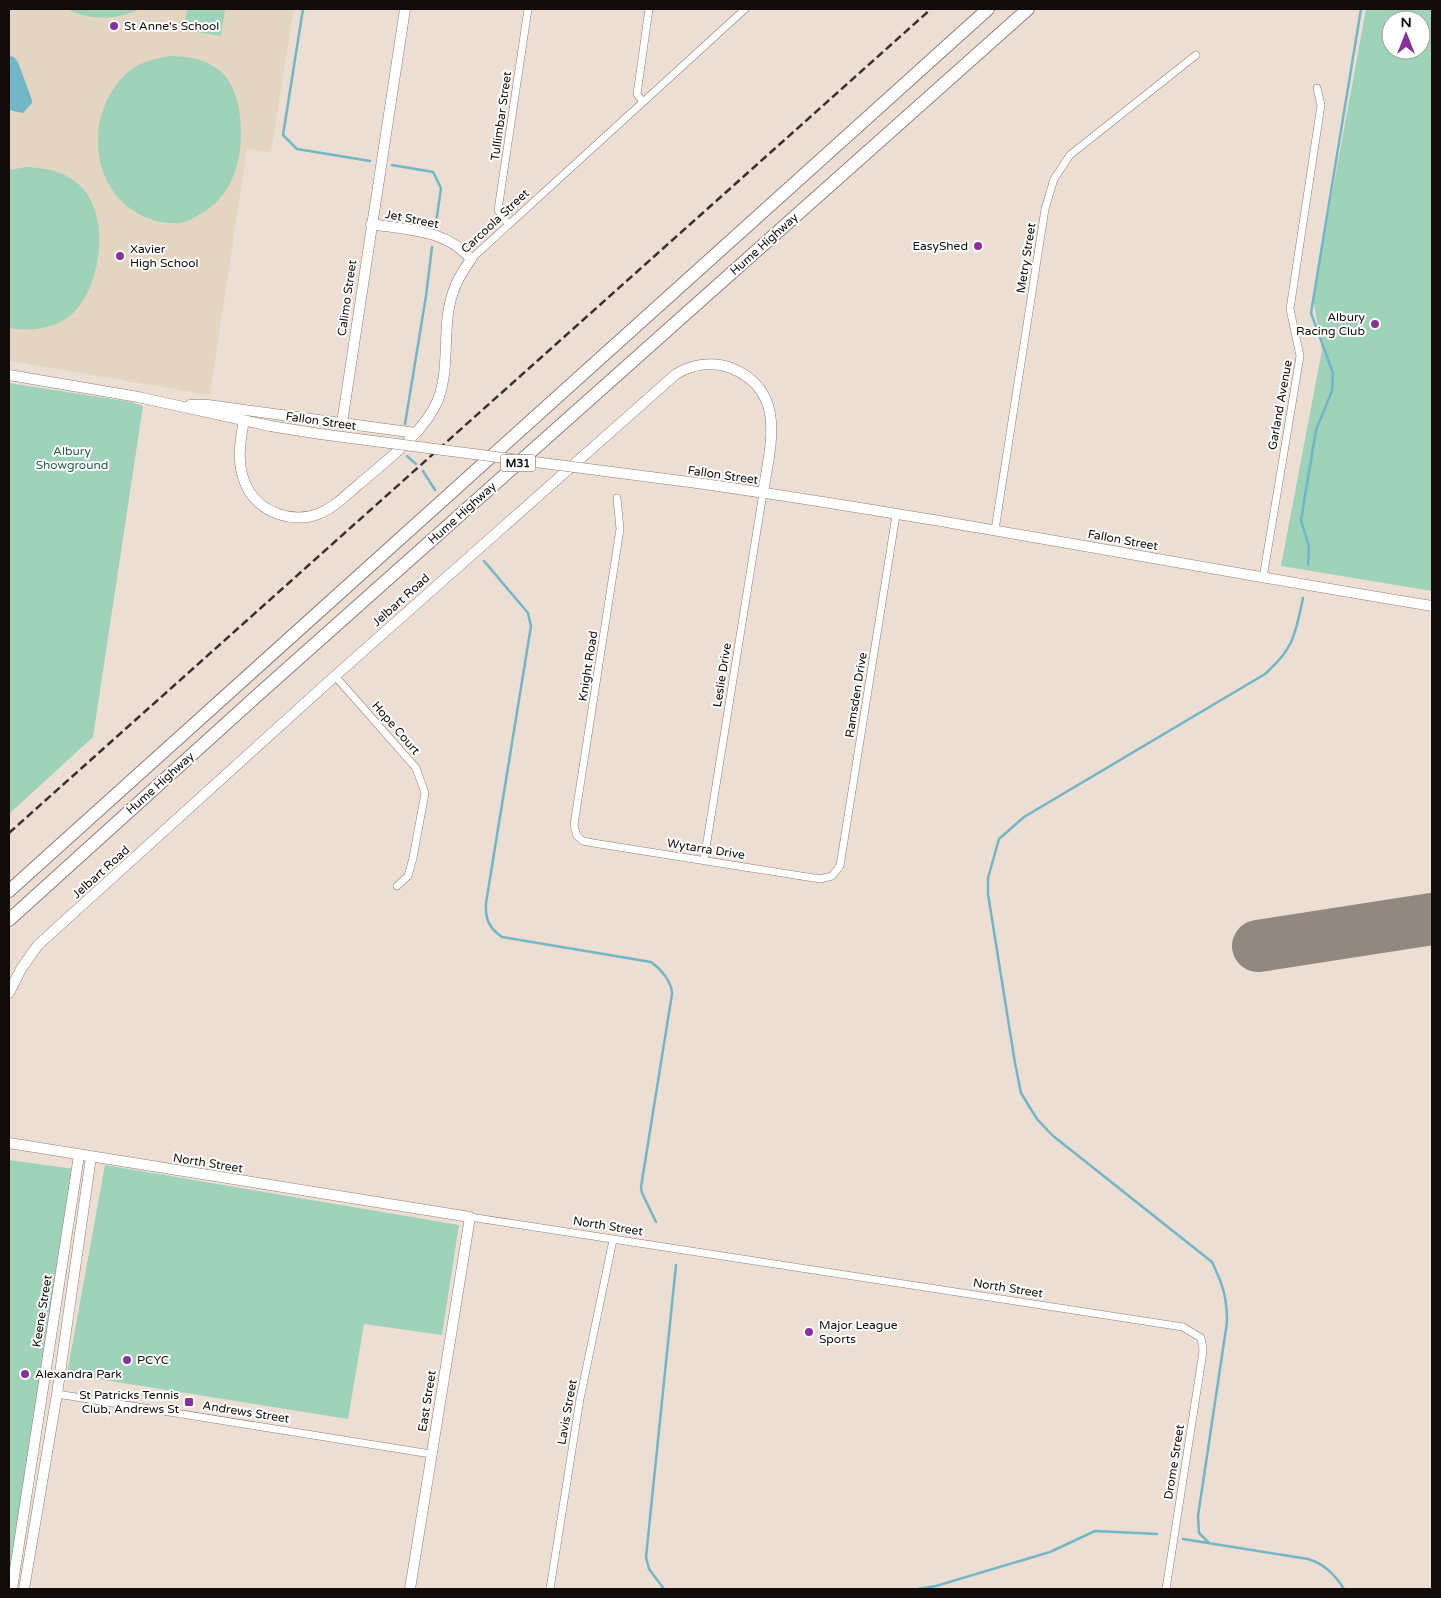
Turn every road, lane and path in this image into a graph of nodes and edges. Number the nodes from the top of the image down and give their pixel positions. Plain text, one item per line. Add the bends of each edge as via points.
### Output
1 (404, 9) edge
2 (528, 9) edge
3 (649, 9) edge
4 (745, 9) edge
5 (988, 9) edge
6 (1028, 9) edge
7 (1196, 55) dead end
8 (1317, 88) dead end
9 (643, 102) junction
10 (371, 224) junction
11 (508, 224) junction
12 (471, 259) junction
13 (9, 375) edge
14 (172, 405) junction
15 (244, 421) junction
16 (342, 422) junction
17 (416, 433) junction
18 (763, 493) junction
19 (617, 498) dead end
20 (896, 515) junction
21 (995, 530) junction
22 (1263, 578) junction
23 (1432, 606) edge
24 (335, 676) junction
25 (577, 836) joint
26 (704, 860) junction
27 (832, 876) joint
28 (397, 886) dead end
29 (9, 891) edge
30 (11, 914) edge
31 (9, 993) edge
32 (9, 1143) edge
33 (80, 1155) junction
34 (91, 1157) junction
35 (470, 1217) junction
36 (613, 1240) junction
37 (1201, 1338) joint
38 (43, 1392) junction
39 (57, 1394) junction
40 (431, 1454) junction
41 (12, 1589) edge
42 (24, 1589) edge
43 (410, 1589) edge
44 (550, 1589) edge
45 (1166, 1589) edge

1 - 10 street, Calimo Street
2 - 11 street, Tullimbar Street via 498,210
3 - 9 street via 637,94
4 - 9 street, Carcoola Street
5 - 29 highway, Hume Highway / M31
6 - 30 highway, Hume Highway / M31
7 - 21 street, Metry Street via 1070,155 1054,179 1045,209
8 - 22 street, Garland Avenue via 1321,105 1290,309 1300,356
9 - 11 street, Carcoola Street
10 - 12 street, Jet Street via 432,233 448,239
10 - 16 street, Calimo Street
11 - 12 street, Carcoola Street
12 - 17 street, Carcoola Street via 452,293 444,381 437,402
13 - 14 street, Fallon Street
14 - 15 street, Fallon Street
14 - 16 street via 208,405
15 - 17 street, Carcoola Street via 239,455 245,485 264,508 295,517 316,514 331,507
15 - 18 street, Fallon Street, bridge
16 - 17 street
18 - 20 street, Fallon Street
18 - 24 street, Jelbart Road via 772,422 766,398 749,377 729,367 704,364 685,368 656,390
18 - 26 street, Leslie Drive
19 - 25 street, Knight Road via 620,530 574,825
20 - 21 street, Fallon Street
20 - 27 street, Ramsden Drive via 840,866
21 - 22 street, Fallon Street
22 - 23 street, Fallon Street
24 - 28 street, Hope Court via 416,768 425,793 408,876
24 - 31 street, Jelbart Road via 38,945
25 - 26 street, Wytarra Drive via 593,843
26 - 27 street, Wytarra Drive via 820,879
32 - 33 street, North Street
33 - 34 street, North Street
33 - 38 street, Keene Street
34 - 35 street, North Street
34 - 39 street
35 - 36 street, North Street
35 - 40 street, East Street
36 - 37 street, North Street via 1183,1327
36 - 44 street, Lavis Street via 580,1399
37 - 45 street, Drome Street via 1202,1358
38 - 39 street
38 - 41 street, Keene Street
39 - 40 street, Andrews Street
39 - 42 street
40 - 43 street, East Street

